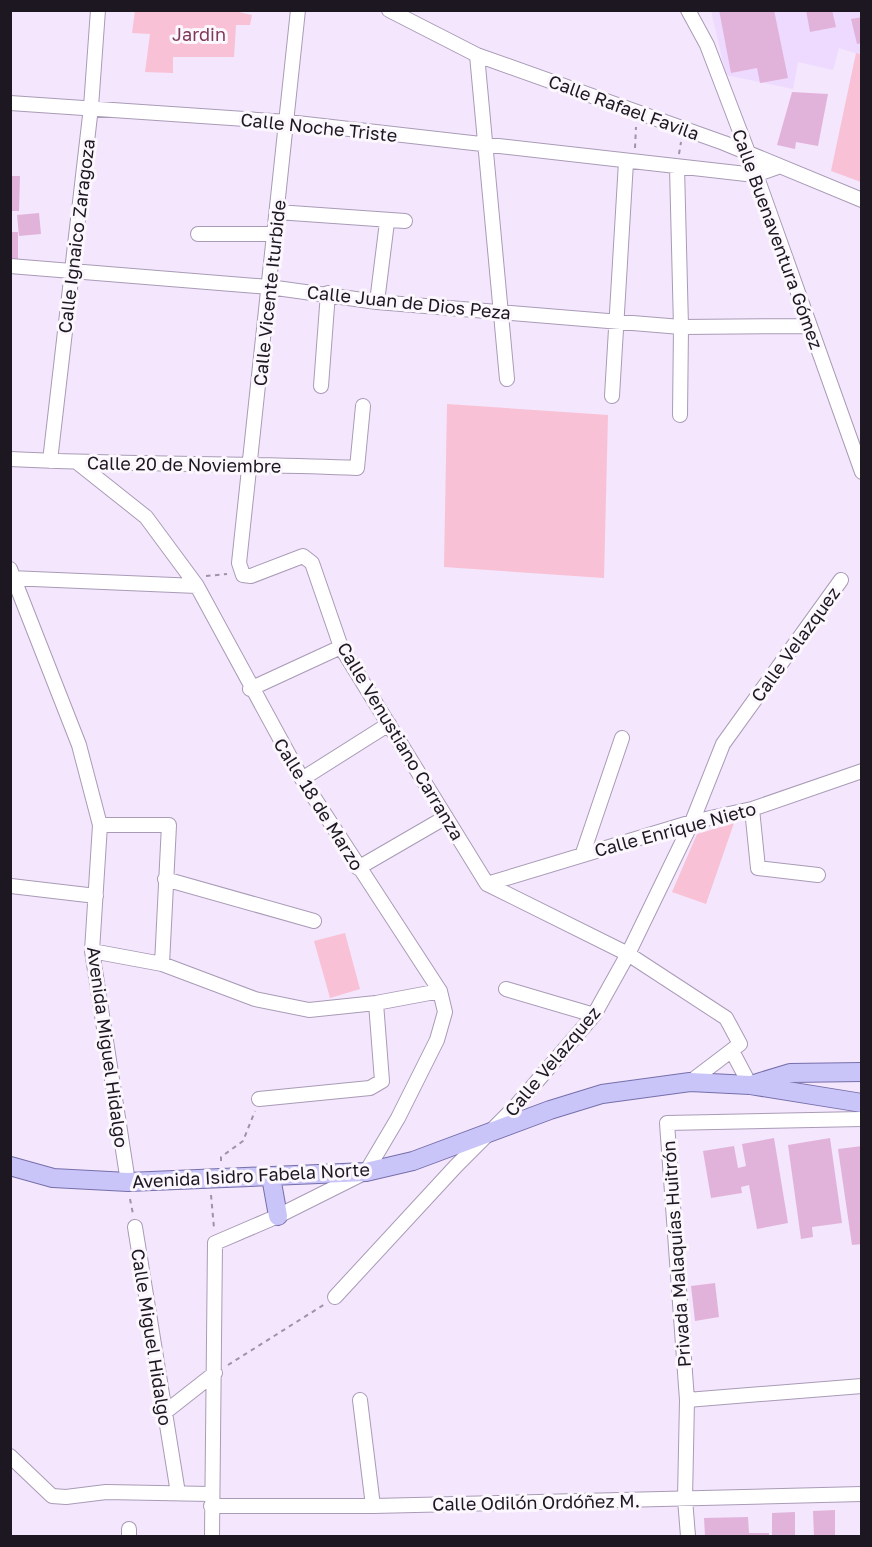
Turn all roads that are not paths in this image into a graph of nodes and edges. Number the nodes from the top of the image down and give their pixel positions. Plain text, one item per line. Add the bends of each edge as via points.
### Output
1 (98, 10) edge
2 (298, 10) edge
3 (389, 10) edge
4 (687, 10) edge
5 (477, 55) junction
6 (10, 103) edge
7 (91, 107) junction
8 (288, 122) junction
9 (485, 143) junction
10 (749, 155) junction
11 (630, 162) junction
12 (677, 167) junction
13 (778, 167) junction
14 (755, 175) junction
15 (861, 200) edge
16 (277, 212) junction
17 (405, 221) dead end
18 (387, 222) junction
19 (198, 234) dead end
20 (272, 234) junction
21 (10, 266) edge
22 (72, 270) junction
23 (269, 287) junction
24 (328, 293) junction
25 (377, 302) junction
26 (500, 312) junction
27 (617, 322) junction
28 (809, 326) junction
29 (681, 327) junction
30 (507, 379) dead end
31 (321, 386) dead end
32 (612, 396) dead end
33 (363, 406) dead end
34 (680, 415) dead end
35 (10, 459) edge
36 (50, 461) junction
37 (78, 463) junction
38 (250, 463) junction
39 (861, 472) edge
40 (242, 573) joint
41 (12, 575) edge
42 (841, 580) dead end
43 (194, 582) junction
44 (341, 647) junction
45 (250, 689) junction
46 (389, 724) junction
47 (622, 738) dead end
48 (861, 771) edge
49 (302, 779) junction
50 (752, 809) junction
51 (446, 817) junction
52 (692, 822) junction
53 (100, 825) junction
54 (583, 854) junction
55 (358, 868) junction
56 (818, 874) dead end
57 (165, 879) junction
58 (487, 884) junction
59 (11, 886) edge
60 (96, 896) junction
61 (314, 921) dead end
62 (92, 951) junction
63 (628, 954) junction
64 (162, 964) junction
65 (506, 989) dead end
66 (440, 991) junction
67 (376, 1003) junction
68 (594, 1016) junction
69 (732, 1052) junction
70 (861, 1072) edge
71 (690, 1082) junction
72 (750, 1085) junction
73 (259, 1100) road end
74 (861, 1103) edge
75 (861, 1119) edge
76 (488, 1133) junction
77 (10, 1166) edge
78 (366, 1172) junction
79 (271, 1176) junction
80 (128, 1182) junction
81 (278, 1216) junction
82 (135, 1227) road end
83 (335, 1298) road end
84 (215, 1373) junction
85 (861, 1386) edge
86 (360, 1400) dead end
87 (687, 1400) junction
88 (164, 1413) junction
89 (10, 1456) edge
90 (178, 1493) junction
91 (861, 1494) edge
92 (685, 1499) junction
93 (210, 1500) junction
94 (373, 1506) junction
95 (212, 1536) edge
96 (688, 1536) edge

1 - 7 street, Calle Ignaico Zaragoza
2 - 8 street, Calle Vicente Iturbide
3 - 5 street, Calle Rafael Favila
4 - 10 street, Calle Buenaventura Gómez via 707,45
5 - 9 street
5 - 10 street, Calle Rafael Favila
6 - 7 street, Calle Noche Triste
7 - 8 street, Calle Noche Triste
7 - 22 street, Calle Ignaico Zaragoza
8 - 9 street, Calle Noche Triste
8 - 16 street, Calle Vicente Iturbide
9 - 11 street, Calle Noche Triste
9 - 26 street
10 - 13 street, Calle Rafael Favila
10 - 14 street, Calle Buenaventura Gómez
11 - 12 street, Calle Noche Triste
11 - 27 street
12 - 14 street, Calle Noche Triste
12 - 29 street
13 - 14 street, Calle Noche Triste
13 - 15 street, Calle Rafael Favila
14 - 28 street, Calle Buenaventura Gómez
16 - 18 street
16 - 20 street, Calle Vicente Iturbide
17 - 18 street
18 - 25 street
19 - 20 street
20 - 23 street, Calle Vicente Iturbide
21 - 22 street, Calle Juan de Dios Peza
22 - 23 street, Calle Juan de Dios Peza
22 - 36 street, Calle Ignaico Zaragoza
23 - 24 street, Calle Juan de Dios Peza
23 - 38 street, Calle Vicente Iturbide
24 - 25 street, Calle Juan de Dios Peza
24 - 31 street
25 - 26 street, Calle Juan de Dios Peza
26 - 27 street, Calle Juan de Dios Peza
26 - 30 street
27 - 29 street, Calle Juan de Dios Peza
27 - 32 street
28 - 29 street, Calle Juan de Dios Peza
28 - 39 street, Calle Buenaventura Gómez
29 - 34 street
33 - 38 street, Calle 20 de Noviembre via 357,468
35 - 36 street, Calle 20 de Noviembre
36 - 37 street, Calle 20 de Noviembre
37 - 38 street, Calle 20 de Noviembre
37 - 43 street, Calle 18 de Marzo via 146,517
38 - 40 street, Calle Vicente Iturbide via 239,563
40 - 44 street, Calle Venustiano Carranza via 251,576 303,556 312,563
41 - 43 street
41 - 53 street, Avenida Miguel Hidalgo via 79,745
42 - 52 street, Calle Velazquez via 723,744
43 - 45 street, Calle 18 de Marzo
44 - 45 street
44 - 46 street, Calle Venustiano Carranza
45 - 49 street, Calle 18 de Marzo
46 - 49 street
46 - 51 street, Calle Venustiano Carranza
47 - 54 street
48 - 50 street, Calle Enrique Nieto
49 - 55 street, Calle 18 de Marzo
50 - 52 street, Calle Enrique Nieto
50 - 56 street via 758,868
51 - 55 street
51 - 58 street, Calle Venustiano Carranza
52 - 54 street, Calle Enrique Nieto
52 - 63 street, Calle Velazquez
53 - 57 street via 169,825
53 - 60 street, Avenida Miguel Hidalgo
54 - 58 street, Calle Enrique Nieto
55 - 66 street, Calle 18 de Marzo
57 - 61 street
57 - 64 street
58 - 63 street
59 - 60 street
60 - 62 street, Avenida Miguel Hidalgo
62 - 64 street
62 - 80 street, Avenida Miguel Hidalgo
63 - 68 street, Calle Velazquez
63 - 69 street via 726,1018 740,1044
64 - 67 street via 255,999 309,1010
65 - 68 street
66 - 67 street
66 - 78 street, Calle 18 de Marzo via 445,1012 437,1040
67 - 73 street via 382,1081 370,1088
68 - 76 street, Calle Velazquez
69 - 71 street
69 - 72 street
70 - 72 main road via 790,1073
71 - 72 main road, Avenida Isidro Fabela Norte
71 - 76 main road, Avenida Isidro Fabela Norte via 602,1094
72 - 74 main road
75 - 87 street, Privada Malaquías Huitrón via 667,1123
76 - 78 main road, Avenida Isidro Fabela Norte via 413,1161
76 - 83 street, Calle Velazquez
77 - 80 main road, Avenida Isidro Fabela Norte via 53,1178
78 - 79 main road, Avenida Isidro Fabela Norte
78 - 81 street
79 - 80 main road, Avenida Isidro Fabela Norte
79 - 81 main road
81 - 84 street via 215,1243
82 - 88 street, Calle Miguel Hidalgo
84 - 88 street
84 - 93 street
85 - 87 street
86 - 94 street
87 - 92 street
88 - 90 street, Calle Miguel Hidalgo
89 - 90 street, Calle Odilón Ordóñez M. via 52,1496
90 - 93 street, Calle Odilón Ordóñez M.
91 - 92 street, Calle Odilón Ordóñez M.
92 - 94 street, Calle Odilón Ordóñez M.
92 - 96 street
93 - 94 street, Calle Odilón Ordóñez M.
93 - 95 street

